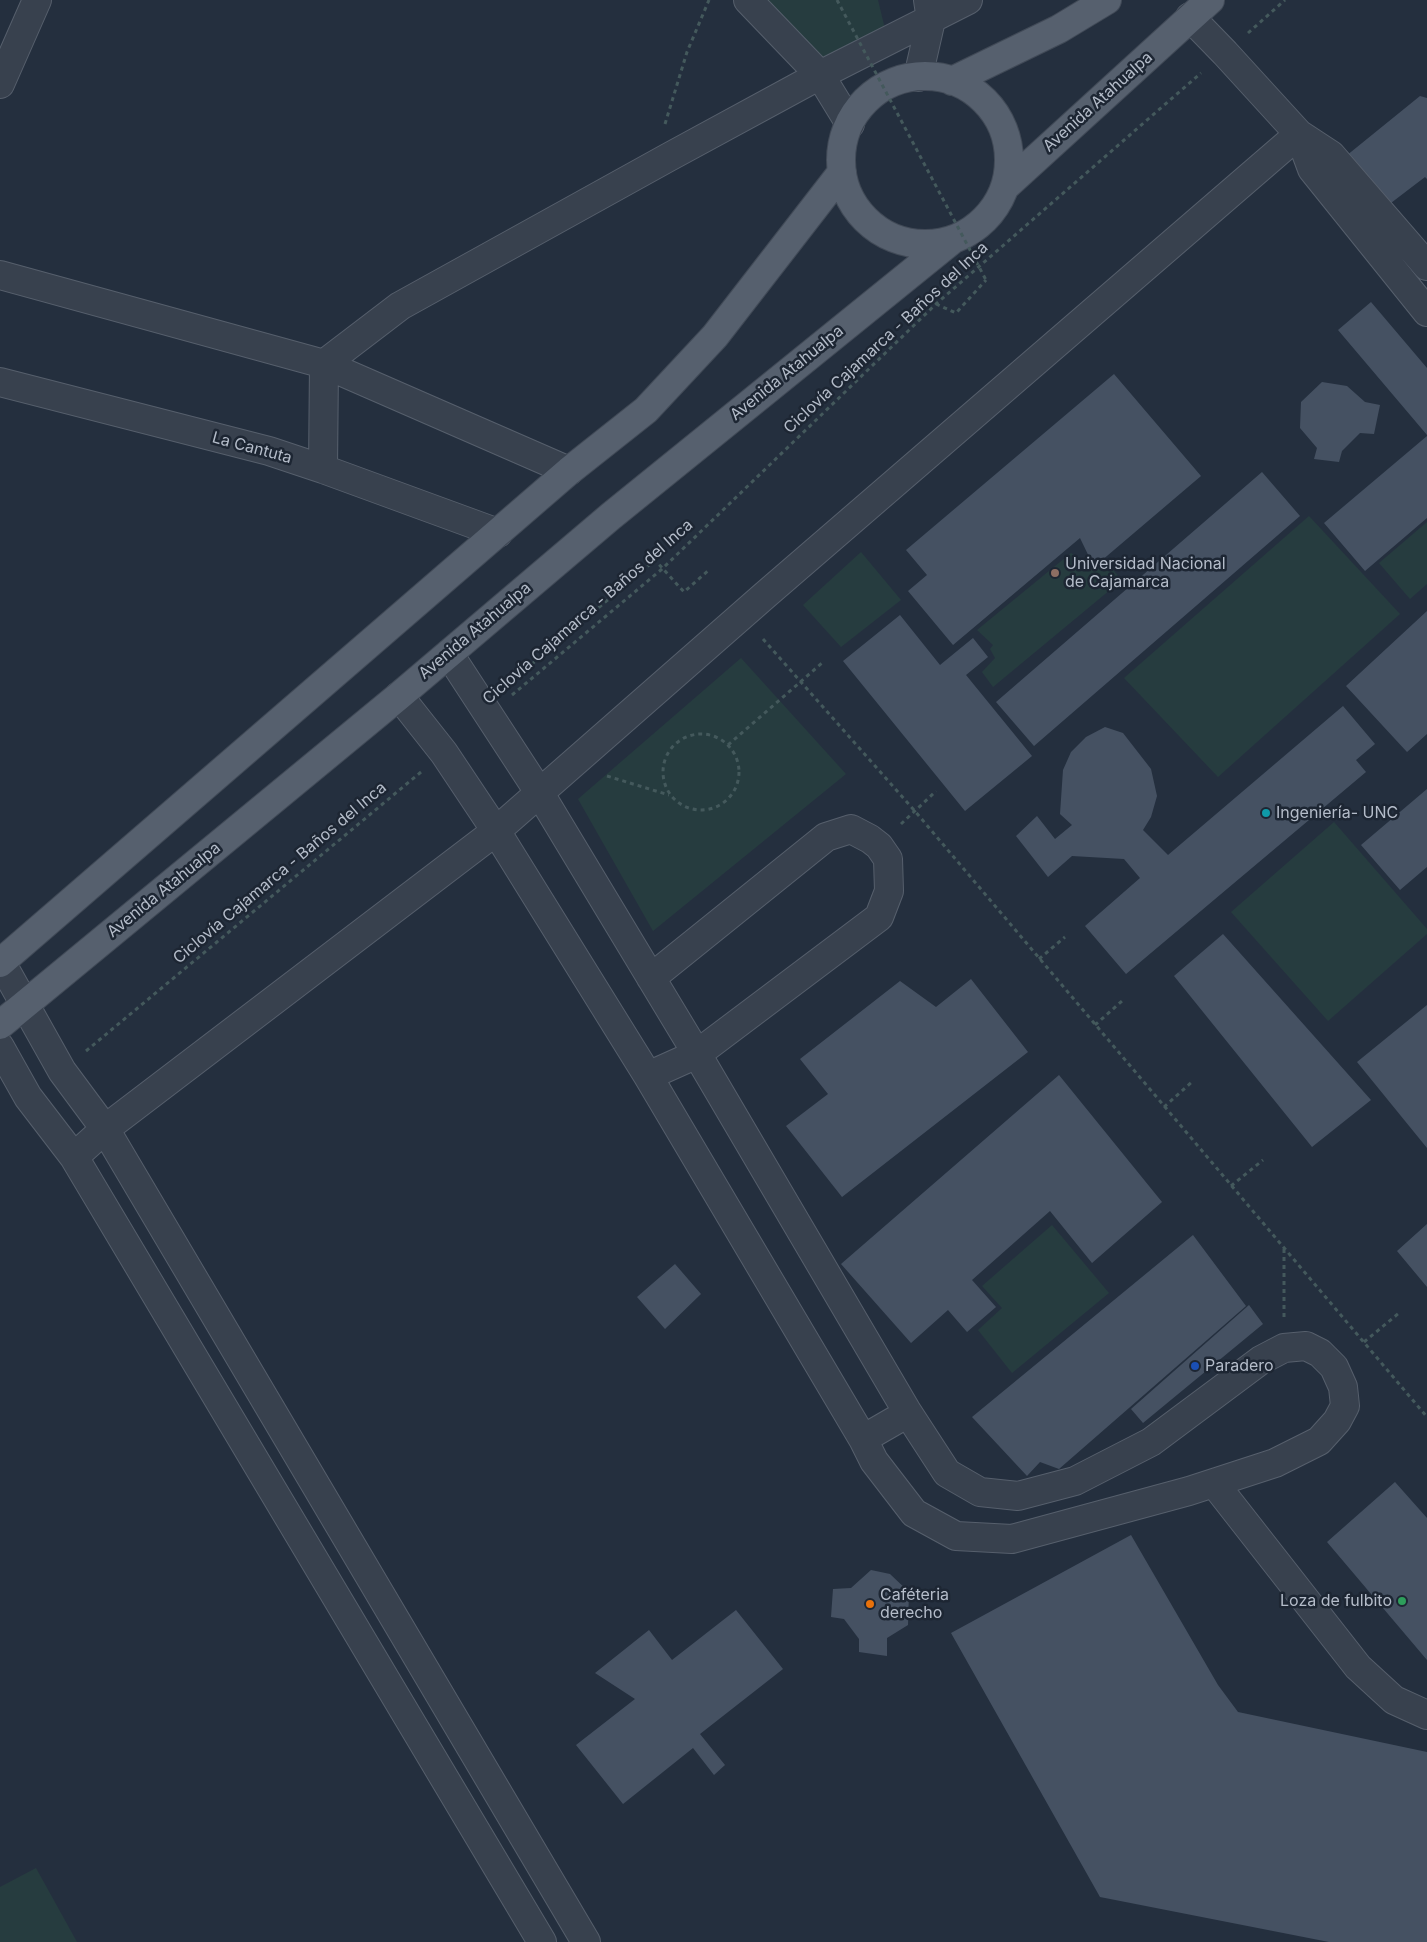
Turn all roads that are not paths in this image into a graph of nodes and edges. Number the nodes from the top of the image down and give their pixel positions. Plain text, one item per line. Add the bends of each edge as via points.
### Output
1 (36, 0) edge
2 (748, 0) edge
3 (968, 0) edge
4 (1107, 0) edge
5 (1210, 0) edge
6 (929, 10) edge
7 (1190, 18) junction
8 (820, 75) junction
9 (918, 76) junction
10 (952, 81) junction
11 (0, 84) edge
12 (850, 124) junction
13 (1298, 134) junction
14 (842, 172) junction
15 (1006, 186) junction
16 (952, 240) junction
17 (1427, 266) edge
18 (0, 275) edge
19 (1427, 312) edge
20 (324, 364) junction
21 (0, 382) edge
22 (323, 468) junction
23 (569, 471) junction
24 (498, 533) junction
25 (449, 654) junction
26 (399, 696) junction
27 (539, 792) junction
28 (496, 831) junction
29 (1, 963) edge
30 (651, 978) junction
31 (24, 1005) junction
32 (0, 1025) edge
33 (0, 1047) edge
34 (697, 1054) junction
35 (648, 1076) junction
36 (106, 1129) junction
37 (74, 1157) junction
38 (908, 1413) junction
39 (864, 1439) junction
40 (1214, 1483) junction
41 (1427, 1715) edge
42 (542, 1942) edge
43 (586, 1942) edge

1 - 11 street
2 - 8 street
3 - 6 street
4 - 10 main road via 1059,29
5 - 7 main road, Avenida Atahualpa
6 - 8 street
6 - 9 street
7 - 13 street
7 - 15 main road, Avenida Atahualpa
8 - 12 street
8 - 20 street via 400,306
9 - 10 main road
9 - 12 main road via 882,89 863,104
10 - 15 main road via 972,90 1001,122 1008,143
12 - 14 main road via 842,148
13 - 17 street via 1331,155
13 - 19 street via 1312,169
13 - 27 street
14 - 16 main road via 849,196 862,216 881,232 904,242 928,244
14 - 23 main road via 708,343 646,410
15 - 16 main road via 994,209 975,228
16 - 25 main road, Avenida Atahualpa via 611,516
18 - 20 street
20 - 22 street
20 - 23 street
21 - 22 street, La Cantuta via 269,451
22 - 24 street, La Cantuta
23 - 24 main road
24 - 29 main road
25 - 26 main road, Avenida Atahualpa
25 - 27 street
26 - 28 street via 444,753
26 - 31 main road, Avenida Atahualpa
27 - 28 street
27 - 30 street
28 - 35 street
28 - 36 street
29 - 31 street
30 - 34 street
30 - 34 street via 826,838 851,829 879,846 888,859 889,891 879,916
31 - 32 main road, Avenida Atahualpa
31 - 36 street via 62,1070
33 - 37 street via 28,1097
34 - 35 street
34 - 38 street
35 - 39 street
36 - 37 street
36 - 43 street
37 - 42 street
38 - 39 street
38 - 40 street via 947,1472 980,1492 1018,1496 1075,1481 1151,1442 1261,1360 1284,1348 1306,1346 1320,1353 1334,1366 1343,1387 1345,1406 1319,1441 1275,1463
39 - 40 street via 874,1461 914,1513 956,1536 1012,1539
40 - 41 street via 1358,1667 1394,1700

